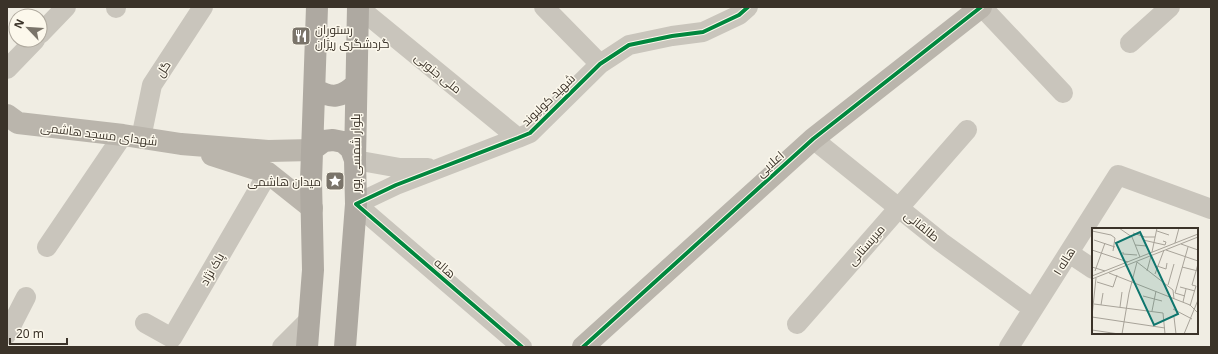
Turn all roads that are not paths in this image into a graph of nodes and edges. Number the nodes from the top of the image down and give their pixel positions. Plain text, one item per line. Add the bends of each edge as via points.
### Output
1 (66, 7) edge
2 (203, 7) edge
3 (317, 7) edge
4 (358, 7) edge
5 (544, 7) edge
6 (748, 7) edge
7 (981, 7) edge
8 (1170, 7) edge
9 (48, 26) edge
10 (1130, 43) dead end
11 (27, 48) edge
12 (600, 64) junction
13 (7, 69) edge
14 (356, 84) junction
15 (315, 89) junction
16 (1063, 93) dead end
17 (11, 123) edge
18 (967, 130) dead end
19 (132, 137) junction
20 (518, 138) junction
21 (813, 139) junction
22 (181, 144) junction
23 (312, 150) junction
24 (355, 160) junction
25 (442, 168) junction
26 (268, 173) junction
27 (356, 204) junction
28 (312, 208) junction
29 (899, 208) junction
30 (1211, 208) edge
31 (47, 247) dead end
32 (1069, 253) junction
33 (1092, 268) edge
34 (26, 297) dead end
35 (1033, 309) junction
36 (310, 319) junction
37 (145, 323) dead end
38 (797, 324) dead end
39 (7, 334) edge
40 (282, 347) edge
41 (307, 347) edge
42 (345, 347) edge
43 (522, 347) edge
44 (583, 347) edge
45 (1009, 347) edge

1 - 9 street
2 - 19 street, گل via 152,86
3 - 15 main road
4 - 14 main road, بلوار شمسی پور
4 - 20 street, ملی جنوبی
5 - 12 street
6 - 12 street, شهید کولیوند via 739,15 704,32 628,45
7 - 16 street
7 - 21 street, اعلایی
8 - 10 street
11 - 13 street
12 - 20 street, شهید کولیوند via 530,133
14 - 15 main road via 341,95 331,96
14 - 24 main road, بلوار شمسی پور
15 - 23 main road
17 - 19 street, شهدای مسجد هاشمی
18 - 29 street, میربستانی
19 - 22 street, شهدای مسجد هاشمی
19 - 31 street
20 - 25 street, شهید کولیوند
21 - 29 street, طالقانی
21 - 44 street, اعلایی
22 - 23 street via 268,151
22 - 26 street
23 - 24 main road via 324,141 343,142 351,149
23 - 28 main road
24 - 25 street, شهید کولیوند via 400,168
24 - 27 main road, بلوار شمسی پور
25 - 27 street, شهید کولیوند via 396,185
26 - 28 street
26 - 37 street, پاک نژاد via 172,338
27 - 42 main road, بلوار شمسی پور
27 - 43 street, هاله
28 - 36 main road via 313,270
29 - 35 street, طالقانی
29 - 38 street, میربستانی
30 - 32 street, هاله ۱ via 1118,175
32 - 33 street
32 - 35 street, هاله ۱
34 - 39 street
35 - 45 street, هاله ۱
36 - 40 street
36 - 41 main road

